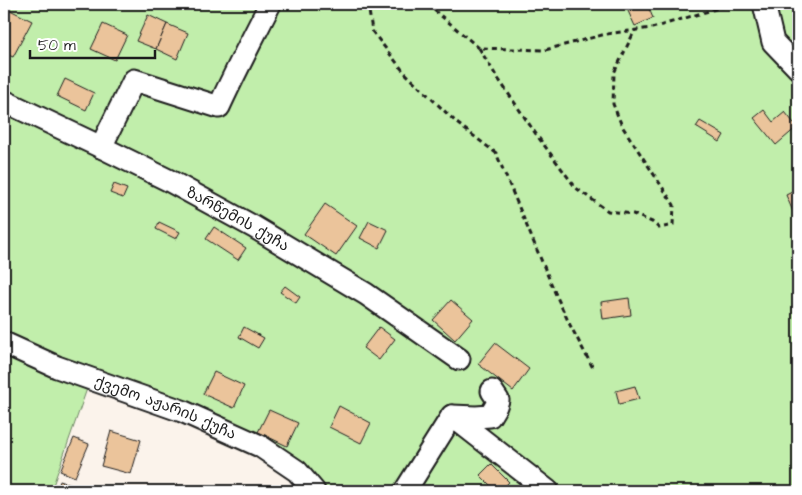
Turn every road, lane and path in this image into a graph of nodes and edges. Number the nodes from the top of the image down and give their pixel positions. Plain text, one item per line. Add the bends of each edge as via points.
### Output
1 (270, 4) edge
2 (368, 4) edge
3 (427, 4) edge
4 (732, 4) edge
5 (764, 4) edge
6 (432, 6) edge
7 (635, 30) junction
8 (479, 48) junction
9 (798, 68) edge
10 (4, 101) edge
11 (101, 146) junction
12 (4, 343) edge
13 (459, 359) dead end
14 (593, 368) dead end
15 (492, 391) dead end
16 (452, 416) junction
17 (314, 491) edge
18 (405, 491) edge
19 (548, 491) edge

1 - 11 street via 219,107 134,80
2 - 14 path via 372,31 404,72 458,124 496,153 566,318
3 - 6 path
4 - 7 path
5 - 9 street via 773,42
6 - 8 path
7 - 8 path via 544,50
7 - 8 path via 614,73 613,104 622,126 674,205 673,225 659,228 633,214 608,211 576,188
10 - 11 street, ზარწემის ქუჩა
11 - 13 street, ზარწემის ქუჩა via 254,227 366,294
12 - 17 street, ქვემო აჟარის ქუჩა via 57,367 182,411 260,446 297,471
15 - 16 street via 498,400 490,416
16 - 18 street
16 - 19 street

